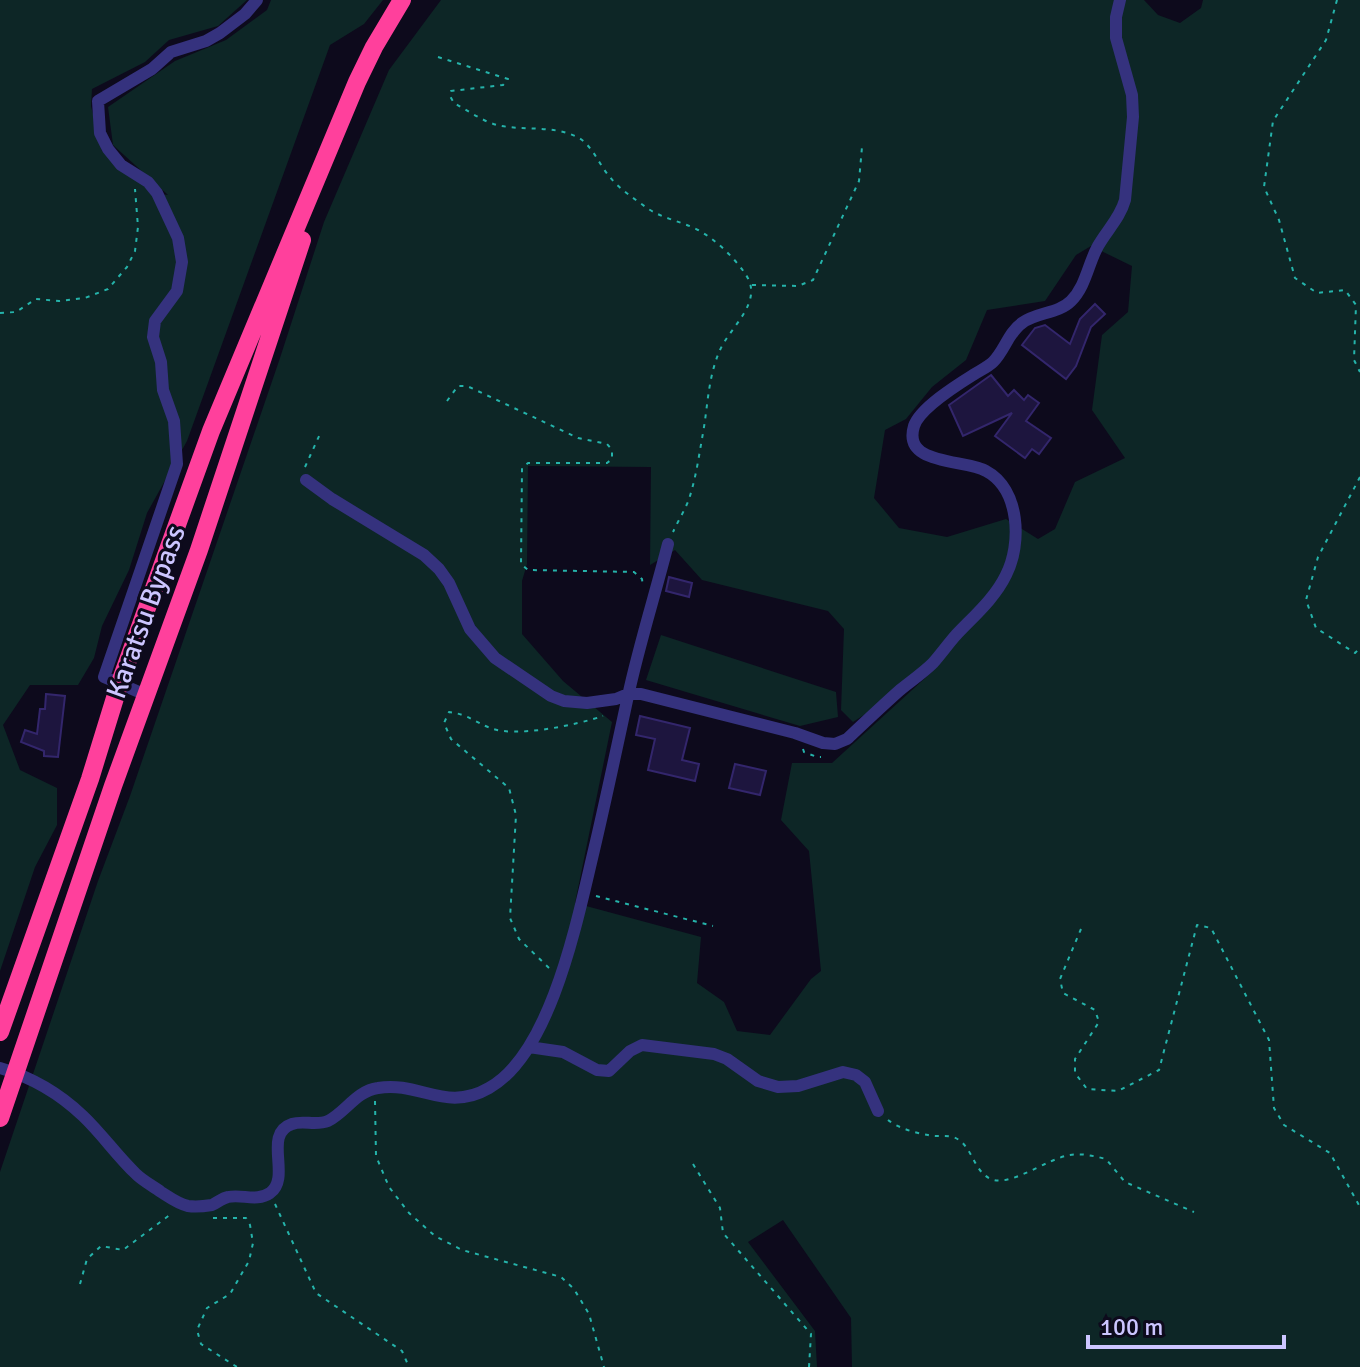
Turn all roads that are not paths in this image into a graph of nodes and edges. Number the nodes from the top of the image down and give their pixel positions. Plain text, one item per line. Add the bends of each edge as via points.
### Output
1 (257, 0) edge
2 (402, 0) edge
3 (1120, 0) edge
4 (340, 123) junction
5 (306, 480) road end
6 (668, 544) road end
7 (119, 685) junction
8 (146, 695) junction
9 (622, 696) junction
10 (0, 1032) edge
11 (529, 1047) junction
12 (8, 1071) edge
13 (878, 1111) road end
14 (0, 1118) edge

1 - 7 street via 220,33 171,52 98,101 100,133 108,149 157,193 178,238 182,262 177,291 155,321 153,337 174,421 177,464 104,677
2 - 4 highway, Karatsu Bypass
3 - 9 street via 1116,38 1133,117 1122,212 1097,248 1073,300 1021,324 993,362 948,391 915,424 916,447 925,456 976,466 1003,485 1017,531 1007,574 992,597 933,663 835,744 641,694
4 - 7 highway, Karatsu Bypass via 211,431
4 - 8 highway, Karatsu Bypass
5 - 9 street via 439,569 470,629 495,658 564,701
6 - 9 street
7 - 8 street
7 - 10 highway, Karatsu Bypass
8 - 12 highway, Karatsu Bypass
9 - 11 street via 583,892 560,978
11 - 12 street via 514,1069 471,1097 375,1088 333,1119 293,1123 278,1137 276,1185 270,1193 228,1197 211,1205 188,1206 170,1198 137,1175 82,1115 44,1086
11 - 13 street via 563,1052 609,1071 642,1045 714,1054 778,1087 843,1072 865,1082
12 - 14 highway, Karatsu Bypass

